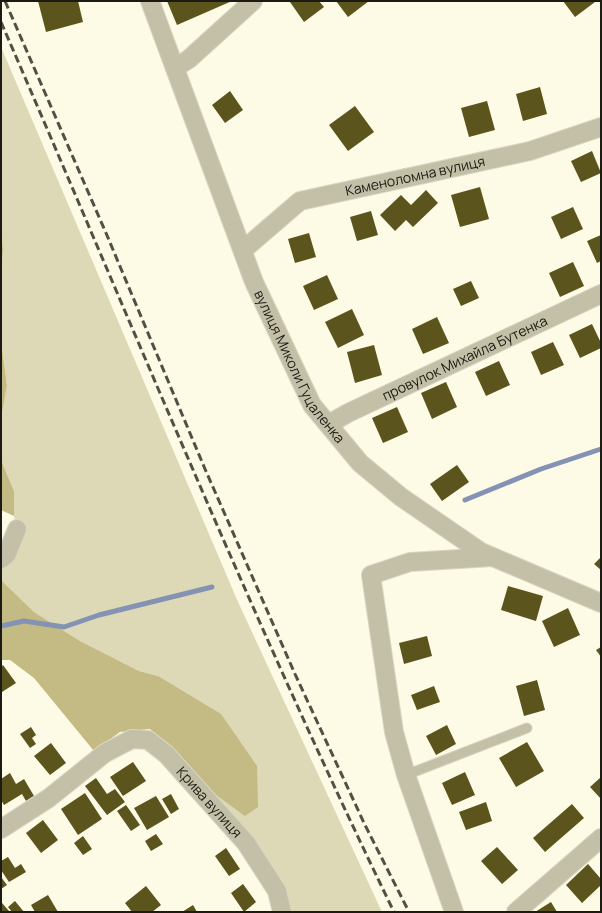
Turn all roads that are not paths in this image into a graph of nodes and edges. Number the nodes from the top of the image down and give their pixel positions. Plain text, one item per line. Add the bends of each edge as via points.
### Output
1 (150, 1) edge
2 (253, 1) edge
3 (175, 68) junction
4 (601, 127) edge
5 (243, 250) junction
6 (601, 294) edge
7 (329, 424) junction
8 (17, 529) dead end
9 (493, 557) junction
10 (1, 559) edge
11 (601, 603) edge
12 (527, 728) dead end
13 (406, 775) junction
14 (1, 829) edge
15 (601, 838) edge
16 (282, 912) edge
17 (454, 912) edge
18 (516, 912) edge

1 - 3 street, вулиця Миколи Гуцаленка
2 - 3 street via 189,59
3 - 5 street, вулиця Миколи Гуцаленка
4 - 5 street, Каменоломна вулиця via 530,151 300,201
5 - 7 street, вулиця Миколи Гуцаленка via 254,282 312,405
6 - 7 street, провулок Михайла Бутенка
7 - 9 street, вулиця Миколи Гуцаленка via 360,463 401,497 481,552
8 - 10 street via 7,554
9 - 11 street, вулиця Миколи Гуцаленка
9 - 13 street via 410,562 371,576 394,732
12 - 13 lane
13 - 17 street
14 - 16 street, Крива вулиця via 49,798 105,753 132,739 148,740 166,754 246,843 277,891
15 - 18 street

